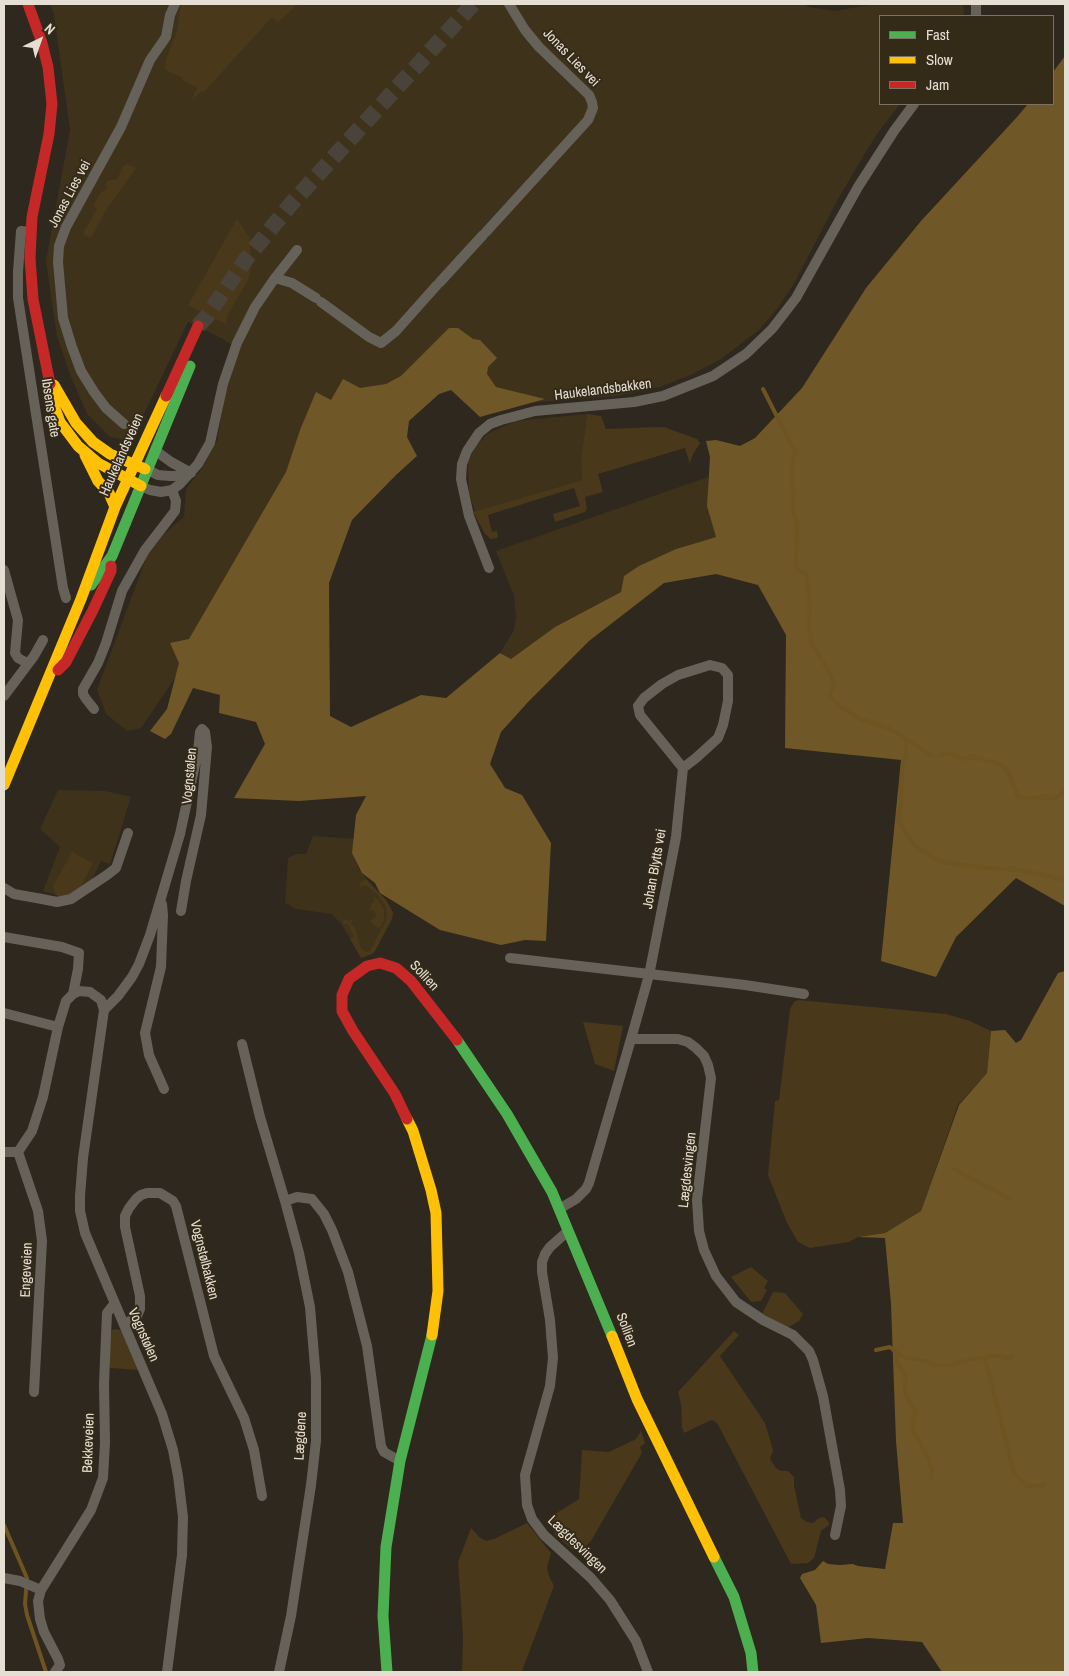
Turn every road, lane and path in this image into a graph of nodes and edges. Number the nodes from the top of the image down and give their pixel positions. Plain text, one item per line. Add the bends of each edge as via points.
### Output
1 (28, 4) edge
2 (175, 4) edge
3 (509, 4) edge
4 (913, 105) edge
5 (31, 232) junction
6 (297, 250) dead end
7 (275, 278) junction
8 (49, 377) junction
9 (124, 424) dead end
10 (156, 451) junction
11 (84, 452) junction
12 (134, 464) junction
13 (148, 470) junction
14 (191, 473) junction
15 (127, 479) junction
16 (141, 486) junction
17 (172, 490) junction
18 (115, 507) junction
19 (112, 556) junction
20 (489, 568) dead end
21 (4, 570) edge
22 (66, 598) dead end
23 (79, 604) junction
24 (43, 640) dead end
25 (27, 664) junction
26 (48, 681) junction
27 (4, 696) edge
28 (94, 709) dead end
29 (683, 768) junction
30 (4, 785) edge
31 (128, 833) dead end
32 (4, 888) edge
33 (161, 901) junction
34 (181, 911) dead end
35 (4, 936) edge
36 (510, 958) dead end
37 (650, 975) junction
38 (73, 994) junction
39 (804, 994) dead end
40 (104, 1010) junction
41 (4, 1013) edge
42 (58, 1027) junction
43 (631, 1039) junction
44 (242, 1044) dead end
45 (164, 1089) dead end
46 (4, 1152) edge
47 (18, 1152) junction
48 (285, 1201) junction
49 (559, 1209) junction
50 (568, 1231) junction
51 (114, 1304) junction
52 (124, 1325) junction
53 (34, 1392) dead end
54 (400, 1461) junction
55 (262, 1496) dead end
56 (835, 1535) dead end
57 (4, 1578) edge
58 (37, 1588) junction
59 (55, 1672) edge
60 (167, 1672) edge
61 (279, 1672) edge
62 (387, 1672) edge
63 (648, 1672) edge
64 (753, 1672) edge

1 - 5 main road, Ibsens gate via 48,67 52,104
2 - 9 street, Jonas Lies vei via 166,37 150,60 121,127 66,227 59,246 63,318 72,347 94,392
3 - 7 street, Jonas Lies vei via 539,47 589,95 592,102 588,120 396,330 381,342 292,283
4 - 20 street, Haukelandsbakken via 858,187 796,298 772,329 746,354 713,376 663,396 634,402 535,411 490,424 479,433 467,450 461,479 469,516
5 - 8 main road, Ibsens gate via 32,291
5 - 22 street, Ibsens gate via 21,231 18,298
6 - 7 street
7 - 14 street via 255,307 237,343 210,443
8 - 11 main road, Ibsens gate via 51,398 60,422
8 - 12 main road, Ibsens gate via 88,437 110,454
10 - 12 main road, Haukelandsveien via 201,329
10 - 13 main road, Haukelandsveien
10 - 14 street
11 - 15 main road, Ibsens gate
11 - 18 main road
12 - 13 main road, Ibsens gate
12 - 15 main road, Haukelandsveien
13 - 14 street via 158,475
13 - 16 main road, Haukelandsveien
14 - 17 street
15 - 16 main road, Ibsens gate
15 - 18 main road, Haukelandsveien
16 - 17 street via 161,492
16 - 19 main road, Haukelandsveien
17 - 28 street via 175,511 145,550 122,591 98,664 84,685 83,694
18 - 23 main road, Haukelandsveien
19 - 23 main road, Haukelandsveien
19 - 26 main road, Haukelandsveien via 111,571 93,610 66,662
21 - 25 street via 18,620 16,653
23 - 26 main road, Haukelandsveien
24 - 25 street
25 - 27 street
26 - 30 main road, Haukelandsveien
29 - 29 street via 640,715 638,706 654,689 678,675 707,666 719,666 729,679 728,701 720,734
29 - 37 street, Johan Blytts vei via 676,837
31 - 32 street via 116,868 70,899 57,902 14,894
33 - 34 street, Vognstølen via 180,834 202,729 207,747 201,815
33 - 40 street, Vognstølen via 139,964 123,990
33 - 45 street, Vognstølen via 164,915 161,967 145,1033 146,1048
35 - 38 street via 79,953
36 - 37 street
37 - 39 street
37 - 43 street, Johan Blytts vei
38 - 40 street via 82,990 97,995
38 - 42 street via 66,1001
40 - 51 street, Vognstølen via 83,1158 80,1204 83,1228
41 - 42 street
42 - 47 street via 43,1097 32,1131
43 - 49 street via 589,1182 576,1199
43 - 56 street, Lægdesvingen via 672,1038 688,1042 704,1056 708,1065 710,1098 697,1200 704,1250 716,1276 736,1302 793,1335 809,1351 823,1396 840,1490 841,1506
44 - 48 street, Lægdene
46 - 47 street
47 - 53 street, Engeveien via 38,1211 42,1241
48 - 54 street via 298,1197 312,1199 332,1230 348,1272 367,1346 381,1446 384,1452
48 - 61 street, Lægdene via 310,1307 316,1423 311,1486 292,1616
49 - 50 main road, Sollien
49 - 54 main road, Sollien via 508,1114 466,1051 422,994 403,973 387,964 374,964 355,974 345,986 342,1011 395,1094 410,1125 428,1174 436,1220 436,1312
50 - 63 street, Lægdesvingen via 550,1247 542,1262 553,1358 550,1386 525,1475 527,1505 532,1519 544,1535 610,1600 636,1641
50 - 64 main road, Sollien via 637,1399 734,1597
51 - 52 street, Vognstølen
51 - 58 street, Bekkeveien via 107,1313 103,1478 91,1510
52 - 55 street, Vognstølbakken via 140,1310 125,1216 141,1195 160,1193 176,1206 214,1356 244,1418 254,1450
52 - 60 street, Vognstølen via 162,1414 178,1476 182,1555
54 - 62 main road, Sollien via 386,1547 383,1616
57 - 58 street
58 - 59 street via 40,1619 60,1665

